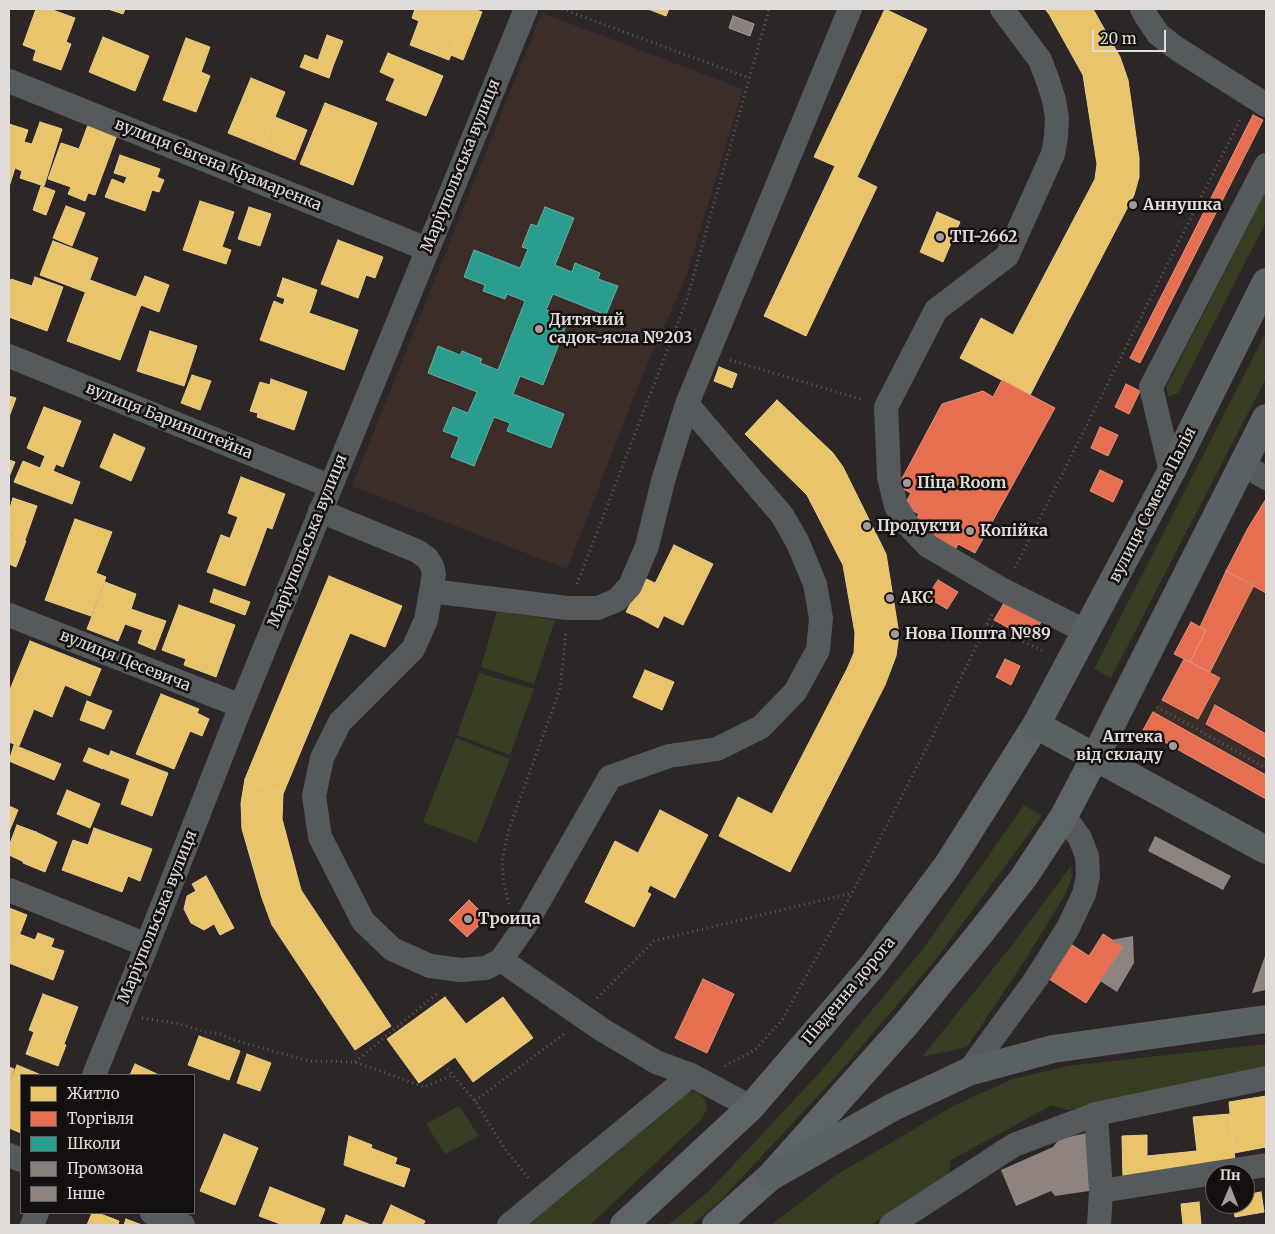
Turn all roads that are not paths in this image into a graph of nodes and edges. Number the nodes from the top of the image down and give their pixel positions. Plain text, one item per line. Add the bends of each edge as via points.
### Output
1 (850, 9) edge
2 (1002, 9) edge
3 (1142, 9) edge
4 (519, 11) edge
5 (9, 81) edge
6 (1266, 105) edge
7 (1266, 165) edge
8 (428, 249) junction
9 (1266, 282) edge
10 (9, 356) edge
11 (687, 404) junction
12 (1266, 418) edge
13 (1242, 464) junction
14 (1171, 472) junction
15 (1266, 478) edge
16 (330, 486) junction
17 (320, 511) junction
18 (431, 590) junction
19 (9, 615) edge
20 (1087, 632) junction
21 (241, 706) junction
22 (1036, 725) junction
23 (1095, 757) junction
24 (1064, 816) junction
25 (1266, 850) edge
26 (9, 890) edge
27 (148, 945) junction
28 (501, 960) junction
29 (1266, 1019) edge
30 (968, 1072) junction
31 (94, 1074) edge
32 (691, 1075) junction
33 (1266, 1078) edge
34 (751, 1107) junction
35 (1096, 1114) junction
36 (1266, 1165) edge
37 (770, 1177) junction
38 (1101, 1191) junction
39 (155, 1214) edge
40 (183, 1225) edge
41 (510, 1225) edge
42 (624, 1225) edge
43 (716, 1225) edge
44 (891, 1225) edge
45 (1099, 1225) edge

1 - 11 street
2 - 20 street via 1040,60 1048,81 1057,118 1053,154 1007,256 936,310 886,407 889,477 896,506 928,546 1004,590
3 - 6 street via 1158,34 1176,48
4 - 8 street, Маріупольська вулиця
5 - 8 street, вулиця Євгена Крамаренка
7 - 14 street via 1151,387
8 - 16 street, Маріупольська вулиця
9 - 14 highway, вулиця Семена Палія
10 - 16 street, вулиця Баринштейна
11 - 18 street via 647,546 630,586 617,600 598,608 567,608
11 - 28 street via 782,515 798,544 815,584 821,618 818,650 796,692 761,727 717,749 669,756 610,777 524,927
12 - 13 highway
13 - 15 street
13 - 23 highway
14 - 20 highway, вулиця Семена Палія
16 - 17 street, Маріупольська вулиця
17 - 18 street via 427,558 434,574
17 - 21 street, Маріупольська вулиця
18 - 28 street via 426,620 413,649 340,722 322,758 314,796 320,837 362,920 392,949 430,966 468,970 486,968
19 - 21 street, вулиця Цесевича
20 - 22 highway, вулиця Семена Палія
21 - 27 street, Маріупольська вулиця
22 - 23 highway
22 - 34 main road, Південна дорога via 936,881 873,965
23 - 24 main road
23 - 25 highway
24 - 30 street via 1080,838 1087,856 1088,876 1084,894 1068,928 1036,979
24 - 37 main road via 982,931 907,1023
26 - 27 street
27 - 31 street, Маріупольська вулиця
28 - 32 street via 601,1029 656,1062
29 - 30 highway via 1054,1049
30 - 37 highway via 893,1107
32 - 34 street
32 - 41 street
33 - 35 street
34 - 42 main road, Південна дорога
35 - 38 street
35 - 44 street via 1014,1145
36 - 38 street
37 - 43 main road
38 - 45 street
39 - 40 street

